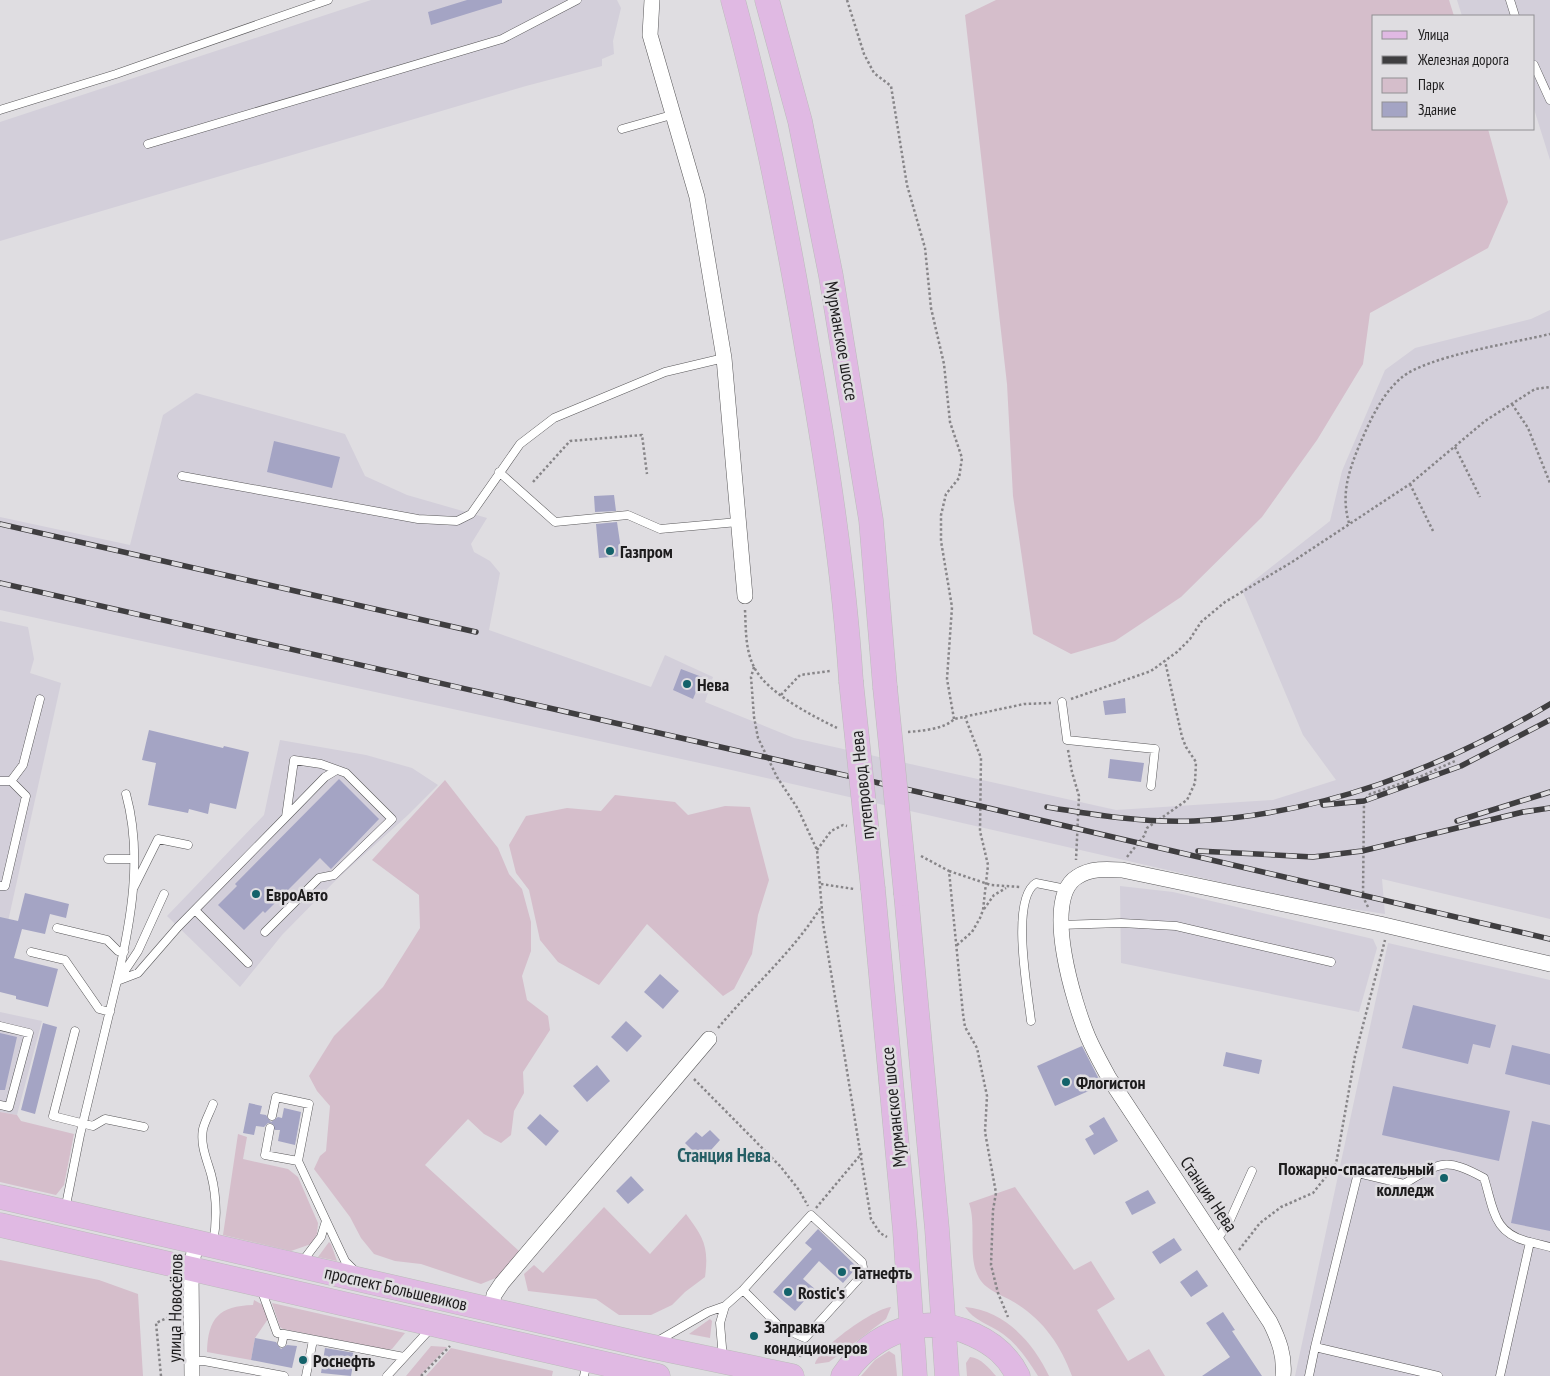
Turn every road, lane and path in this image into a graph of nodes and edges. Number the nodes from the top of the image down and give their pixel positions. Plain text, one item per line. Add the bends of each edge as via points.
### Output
1 (328, 0) edge
2 (577, 0) edge
3 (652, 0) edge
4 (733, 0) edge
5 (767, 0) edge
6 (847, 0) edge
7 (1510, 0) edge
8 (1515, 15) edge
9 (1535, 67) edge
10 (1550, 100) edge
11 (0, 110) edge
12 (675, 114) junction
13 (622, 129) dead end
14 (148, 144) dead end
15 (1550, 334) edge
16 (724, 358) junction
17 (1550, 388) edge
18 (1512, 404) junction
19 (1455, 447) junction
20 (499, 472) junction
21 (647, 474) dead end
22 (182, 476) dead end
23 (533, 482) dead end
24 (1550, 483) edge
25 (1410, 484) junction
26 (1480, 496) dead end
27 (738, 522) junction
28 (1349, 523) junction
29 (1433, 531) dead end
30 (745, 596) dead end
31 (1164, 661) junction
32 (754, 667) dead end
33 (841, 676) junction
34 (885, 687) joint
35 (781, 695) dead end
36 (40, 699) dead end
37 (1062, 702) junction
38 (1024, 704) dead end
39 (965, 717) dead end
40 (954, 719) dead end
41 (1067, 740) junction
42 (1455, 761) dead end
43 (335, 770) junction
44 (0, 781) edge
45 (11, 781) junction
46 (1151, 786) dead end
47 (126, 794) dead end
48 (286, 818) junction
49 (850, 827) dead end
50 (188, 845) dead end
51 (817, 850) junction
52 (916, 854) dead end
53 (108, 859) dead end
54 (133, 859) junction
55 (1116, 869) junction
56 (949, 870) junction
57 (1076, 877) junction
58 (986, 883) junction
59 (821, 884) junction
60 (0, 886) edge
61 (1008, 887) junction
62 (1029, 887) junction
63 (863, 889) junction
64 (1066, 889) junction
65 (133, 891) junction
66 (164, 894) dead end
67 (906, 894) joint
68 (822, 906) junction
69 (195, 910) junction
70 (983, 910) junction
71 (1380, 924) junction
72 (1060, 925) junction
73 (57, 928) dead end
74 (266, 932) dead end
75 (957, 945) junction
76 (32, 952) dead end
77 (124, 952) junction
78 (248, 962) dead end
79 (1331, 962) dead end
80 (1550, 964) edge
81 (117, 982) junction
82 (110, 1012) junction
83 (1031, 1021) dead end
84 (0, 1026) edge
85 (75, 1031) dead end
86 (709, 1039) joint
87 (684, 1069) junction
88 (0, 1104) edge
89 (213, 1104) dead end
90 (272, 1116) dead end
91 (83, 1123) junction
92 (144, 1128) dead end
93 (270, 1128) dead end
94 (862, 1153) junction
95 (298, 1161) junction
96 (1252, 1171) dead end
97 (0, 1197) edge
98 (65, 1212) junction
99 (810, 1215) junction
100 (326, 1221) junction
101 (0, 1225) edge
102 (887, 1236) dead end
103 (1217, 1240) junction
104 (1530, 1242) junction
105 (204, 1244) junction
106 (1550, 1246) edge
107 (1232, 1262) junction
108 (299, 1265) junction
109 (191, 1268) junction
110 (364, 1281) junction
111 (258, 1283) junction
112 (743, 1290) junction
113 (725, 1306) junction
114 (490, 1310) junction
115 (167, 1318) dead end
116 (1008, 1318) dead end
117 (435, 1324) junction
118 (944, 1325) junction
119 (911, 1326) junction
120 (284, 1334) junction
121 (313, 1340) junction
122 (282, 1344) dead end
123 (451, 1345) dead end
124 (649, 1346) junction
125 (1315, 1346) junction
126 (404, 1357) junction
127 (192, 1361) junction
128 (723, 1361) junction
129 (278, 1365) dead end
130 (586, 1368) edge
131 (280, 1375) edge
132 (161, 1376) edge
133 (192, 1376) edge
134 (306, 1376) edge
135 (387, 1376) edge
136 (421, 1376) edge
137 (658, 1376) edge
138 (792, 1376) edge
139 (842, 1376) edge
140 (915, 1376) edge
141 (947, 1376) edge
142 (1018, 1376) edge
143 (1283, 1376) edge
144 (1309, 1376) edge
145 (1438, 1376) edge
146 (1500, 1376) edge

1 - 11 lane via 116,74
2 - 14 lane via 502,39
3 - 12 street via 650,35
4 - 33 main road, Мурманское шоссе via 765,128 801,312 833,512 848,636
5 - 34 main road, Мурманское шоссе via 800,121 841,334 870,520
6 - 40 path via 864,54 874,73 891,86 907,184 924,248 931,308 944,364 950,422 962,458 959,478 946,494 940,515 952,607 947,679
7 - 8 lane
9 - 10 lane
12 - 13 lane
12 - 16 street via 698,197
15 - 28 path via 1431,362 1401,378 1383,398 1350,470 1344,496
16 - 20 lane via 664,372 554,418 520,444
16 - 27 street
17 - 18 path via 1535,389
18 - 19 path via 1485,421
18 - 24 path via 1528,428
19 - 25 path
19 - 26 path
20 - 22 lane via 471,514 457,520 418,519
20 - 27 lane via 555,522 628,515 660,529
21 - 23 path via 642,435 570,441
25 - 28 path
25 - 29 path
27 - 30 street
28 - 31 path via 1219,607 1201,622 1184,646
31 - 37 path via 1151,671
31 - 55 path via 1182,737 1196,762 1195,782 1187,800 1147,828
32 - 51 path via 751,677 758,738
33 - 35 path via 800,675
33 - 63 main road, путепровод Нева, bridge
34 - 67 main road, путепровод Нева, bridge
36 - 45 lane via 23,765
37 - 38 path
37 - 41 lane
39 - 58 path via 981,758 980,831 988,865
41 - 46 lane via 1155,749
41 - 57 path via 1079,796
42 - 71 path via 1370,794 1364,800 1363,897
43 - 48 lane
43 - 48 lane via 321,764 294,760
43 - 74 lane via 346,773 392,819 334,875 319,878
44 - 45 lane
45 - 60 lane via 26,796 5,886
47 - 54 lane via 132,815
48 - 69 lane
49 - 51 path via 843,825 831,831
50 - 65 lane via 158,839
51 - 59 path
52 - 56 path
53 - 54 lane
54 - 65 lane
55 - 57 street via 1100,869
55 - 71 street
56 - 58 path
56 - 75 path
57 - 64 street
58 - 61 path
58 - 70 path
59 - 63 path
59 - 68 path
61 - 62 path
61 - 70 path via 994,895
62 - 64 lane via 1036,883
62 - 83 lane via 1022,906 1022,932
63 - 119 main road, Мурманское шоссе via 905,1231
64 - 72 street, Станция Нева
65 - 77 lane
66 - 81 lane via 138,951
67 - 118 main road, Мурманское шоссе
68 - 86 path via 805,932
68 - 94 path
69 - 78 lane
69 - 81 lane via 138,973
70 - 75 path via 972,932
71 - 80 street
71 - 107 path via 1385,938 1382,960 1355,1056 1336,1164 1313,1193 1281,1207 1260,1223
72 - 79 lane via 1120,923 1176,926
72 - 103 street, Станция Нева via 1073,992 1088,1037 1109,1078
73 - 77 lane via 107,940 118,951
75 - 116 path via 965,1027 977,1048 987,1096 985,1132 996,1193 992,1210 991,1265
76 - 82 lane via 66,960 99,1010
77 - 81 lane
81 - 82 lane
82 - 91 lane
84 - 88 lane via 28,1033 9,1107
85 - 91 lane via 53,1116
86 - 87 street
87 - 99 path via 780,1166 806,1200
87 - 114 street via 502,1282
89 - 105 lane via 203,1130 204,1154 212,1175 216,1223
90 - 95 lane via 276,1097 309,1104
91 - 92 lane via 93,1126 105,1119
91 - 98 lane
93 - 95 lane via 265,1155
94 - 99 path
94 - 102 path via 871,1218 880,1233
95 - 100 lane
96 - 103 lane via 1230,1220
97 - 98 main road, проспект Большевиков
98 - 105 main road, проспект Большевиков
99 - 112 lane
99 - 112 lane via 862,1262 864,1273 805,1338 780,1327
100 - 108 lane via 321,1237
100 - 110 lane via 345,1261
101 - 109 main road, проспект Большевиков
103 - 107 street, Станция Нева
104 - 106 lane
104 - 125 lane via 1514,1239 1500,1228 1484,1178 1461,1165 1435,1165 1404,1184 1358,1173
104 - 146 lane
105 - 108 main road, проспект Большевиков
105 - 109 street, улица Новосёлов
107 - 143 street, Станция Нева via 1279,1340 1284,1362
108 - 110 main road, проспект Большевиков
109 - 111 main road, проспект Большевиков
109 - 127 street, улица Новосёлов
110 - 114 main road, проспект Большевиков
111 - 117 main road, проспект Большевиков
111 - 120 lane via 277,1332
112 - 113 lane
113 - 124 lane via 708,1312
113 - 128 lane via 720,1323
114 - 124 main road, проспект Большевиков
115 - 132 path via 156,1322
117 - 126 lane
117 - 130 main road, проспект Большевиков
118 - 119 main road
118 - 141 main road, Мурманское шоссе
118 - 142 main road via 967,1331 989,1342 1006,1356
119 - 139 main road via 888,1334 868,1347
119 - 140 main road, Мурманское шоссе
120 - 121 lane
120 - 122 lane
121 - 126 lane
121 - 134 lane
123 - 136 path
124 - 128 main road, проспект Большевиков
125 - 144 lane
125 - 145 lane
126 - 135 lane
127 - 131 lane
127 - 133 street, улица Новосёлов
128 - 138 main road, проспект Большевиков
129 - 131 lane
130 - 137 main road, проспект Большевиков

